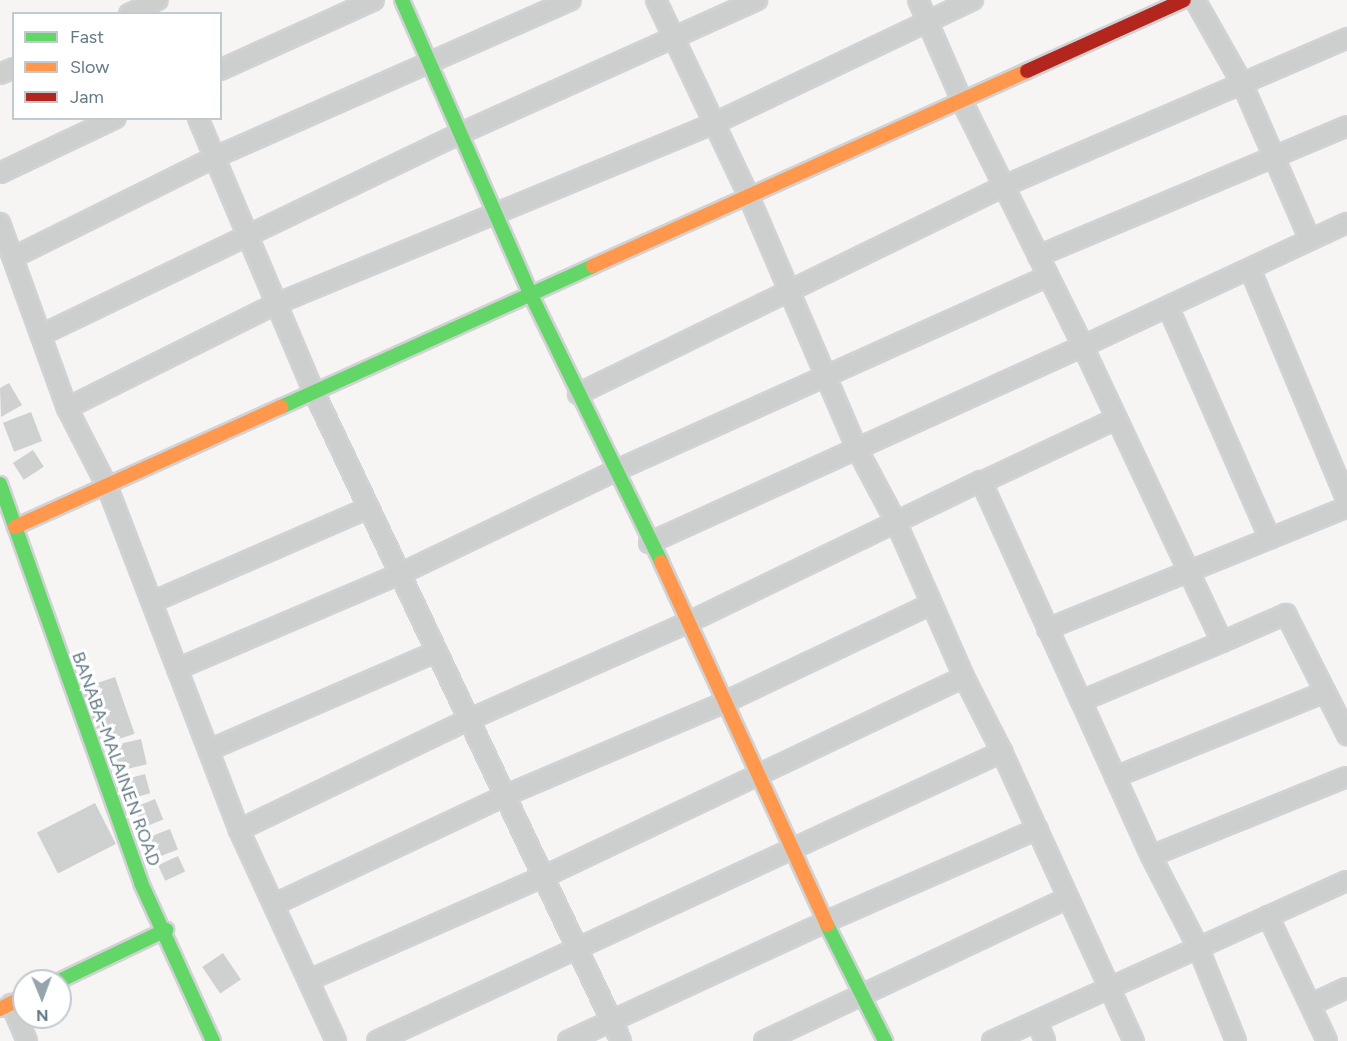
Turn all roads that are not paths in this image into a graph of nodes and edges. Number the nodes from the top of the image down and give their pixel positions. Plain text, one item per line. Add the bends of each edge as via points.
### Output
1 (374, 0) edge
2 (402, 0) edge
3 (571, 0) edge
4 (656, 0) edge
5 (757, 0) edge
6 (918, 0) edge
7 (973, 0) edge
8 (1184, 0) edge
9 (1195, 0) edge
10 (150, 5) edge
11 (134, 12) edge
12 (929, 21) junction
13 (674, 38) junction
14 (1347, 38) edge
15 (426, 62) junction
16 (222, 69) edge
17 (1242, 83) junction
18 (962, 101) junction
19 (112, 120) edge
20 (199, 120) edge
21 (715, 123) junction
22 (1347, 126) edge
23 (459, 134) junction
24 (213, 158) junction
25 (1275, 158) junction
26 (0, 173) edge
27 (1004, 186) junction
28 (749, 196) junction
29 (496, 210) junction
30 (0, 223) edge
31 (1347, 223) edge
32 (248, 238) junction
33 (1310, 240) junction
34 (1038, 256) junction
35 (14, 257) junction
36 (1250, 268) junction
37 (1048, 276) junction
38 (789, 292) junction
39 (531, 295) junction
40 (276, 304) junction
41 (1169, 309) junction
42 (41, 335) junction
43 (1083, 346) junction
44 (826, 376) junction
45 (314, 392) junction
46 (578, 394) junction
47 (67, 408) junction
48 (1116, 419) junction
49 (856, 447) junction
50 (619, 469) junction
51 (982, 482) junction
52 (0, 484) edge
53 (107, 486) junction
54 (1347, 501) edge
55 (1347, 507) edge
56 (368, 508) junction
57 (896, 522) junction
58 (15, 526) junction
59 (1270, 539) junction
60 (649, 543) junction
61 (1190, 571) junction
62 (400, 574) junction
63 (152, 602) junction
64 (931, 604) junction
65 (687, 623) junction
66 (1047, 629) junction
67 (1222, 642) junction
68 (436, 652) junction
69 (177, 669) junction
70 (963, 677) junction
71 (1325, 692) junction
72 (1081, 701) junction
73 (725, 702) junction
74 (468, 720) junction
75 (1347, 735) edge
76 (209, 750) junction
77 (1002, 752) junction
78 (759, 774) junction
79 (1115, 777) junction
80 (1347, 777) edge
81 (504, 796) junction
82 (1038, 829) junction
83 (239, 830) junction
84 (795, 849) junction
85 (1151, 856) junction
86 (543, 877) junction
87 (1347, 881) edge
88 (1068, 898) junction
89 (275, 904) junction
90 (1268, 916) junction
91 (825, 922) junction
92 (166, 930) junction
93 (576, 947) junction
94 (1198, 947) junction
95 (72, 975) edge
96 (309, 980) junction
97 (1111, 986) junction
98 (1347, 988) edge
99 (864, 994) junction
100 (1312, 1004) junction
101 (1036, 1021) junction
102 (611, 1022) junction
103 (213, 1041) edge
104 (336, 1041) edge
105 (377, 1041) edge
106 (568, 1041) edge
107 (621, 1041) edge
108 (764, 1041) edge
109 (885, 1041) edge
110 (992, 1041) edge
111 (1045, 1041) edge
112 (1134, 1041) edge
113 (1236, 1041) edge
114 (1327, 1041) edge

1 - 16 street
2 - 15 street
3 - 15 street
4 - 13 street
5 - 13 street
6 - 12 street
7 - 12 street
8 - 18 street
9 - 17 street
10 - 11 street
12 - 18 street
12 - 21 street
13 - 21 street
13 - 23 street
14 - 17 street
15 - 23 street
15 - 24 street
17 - 25 street
17 - 27 street
18 - 27 street
18 - 28 street
19 - 26 street
20 - 24 street
21 - 28 street
21 - 29 street
22 - 25 street
23 - 29 street
23 - 32 street
24 - 32 street
24 - 35 street
25 - 33 street
25 - 34 street
27 - 34 street
27 - 38 street
28 - 38 street
28 - 39 street
29 - 39 street
29 - 40 street
30 - 35 street
31 - 33 street
32 - 40 street
32 - 42 street
33 - 36 street
34 - 37 street
35 - 42 street
36 - 41 street
36 - 54 street
37 - 43 street
37 - 44 street
38 - 44 street
38 - 46 street
39 - 45 street
39 - 46 street
40 - 45 street
40 - 47 street
41 - 43 street
41 - 59 street
42 - 47 street
43 - 48 street
43 - 49 street
44 - 49 street
44 - 50 street
45 - 53 street
45 - 56 street
46 - 50 street
47 - 53 street
48 - 51 street
48 - 61 street
49 - 57 street
49 - 60 street
50 - 60 street
50 - 62 street
51 - 57 street
51 - 66 street
52 - 58 street, BANABA-MALAINEN ROAD
53 - 58 street
53 - 63 street
55 - 59 street
56 - 62 street
56 - 63 street
57 - 64 street
57 - 65 street
58 - 92 street, BANABA-MALAINEN ROAD via 141,883
59 - 61 street
60 - 65 street
61 - 66 street
61 - 67 street
62 - 68 street
62 - 69 street
63 - 69 street
64 - 70 street
64 - 73 street
65 - 73 street
65 - 74 street
66 - 72 street
67 - 71 street via 1286,614
67 - 72 street
68 - 74 street
68 - 76 street
69 - 76 street
70 - 77 street
70 - 78 street
71 - 75 street
71 - 79 street
72 - 79 street
73 - 78 street
73 - 81 street
74 - 81 street
74 - 83 street
76 - 83 street
77 - 82 street
77 - 84 street
78 - 84 street
78 - 86 street
79 - 85 street
80 - 85 street
81 - 86 street
81 - 89 street
82 - 88 street
82 - 91 street
83 - 89 street
84 - 91 street
84 - 93 street
85 - 94 street
86 - 93 street
86 - 96 street
87 - 90 street
88 - 97 street
88 - 99 street
89 - 96 street
90 - 94 street
90 - 100 street
91 - 99 street
91 - 102 street
92 - 95 street
92 - 103 street, BANABA-MALAINEN ROAD
93 - 102 street
93 - 105 street
94 - 97 street
94 - 113 street
96 - 104 street
97 - 101 street
97 - 112 street
98 - 100 street
99 - 108 street
99 - 109 street
100 - 114 street
101 - 110 street
101 - 111 street
102 - 106 street
102 - 107 street

